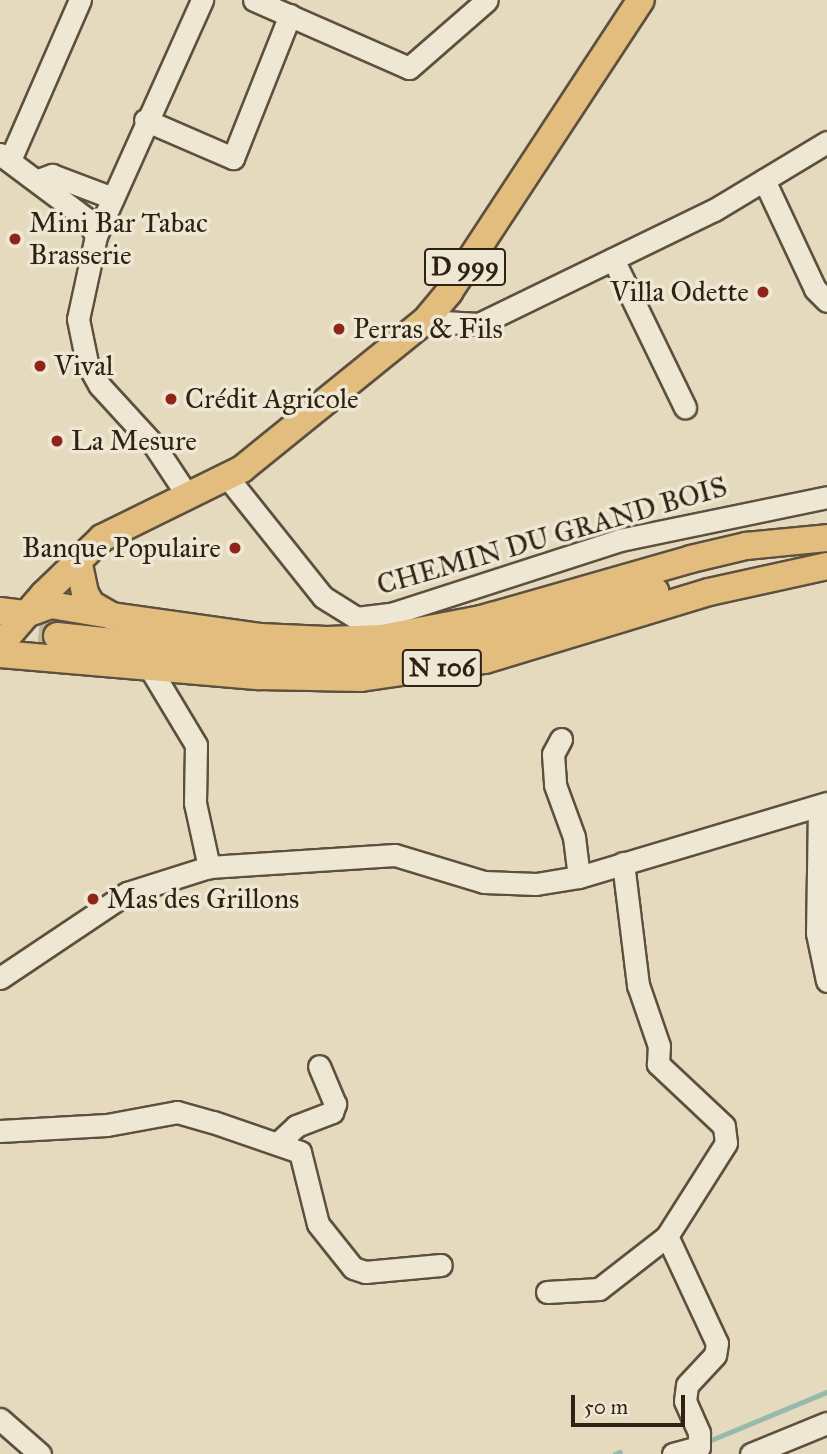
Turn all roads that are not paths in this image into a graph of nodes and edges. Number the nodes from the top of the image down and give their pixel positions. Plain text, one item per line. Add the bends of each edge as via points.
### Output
1 (80, 0) edge
2 (202, 0) edge
3 (254, 0) edge
4 (487, 0) edge
5 (640, 0) edge
6 (290, 15) junction
7 (145, 120) junction
8 (827, 142) edge
9 (5, 157) edge
10 (38, 180) junction
11 (764, 180) junction
12 (113, 198) junction
13 (96, 236) junction
14 (613, 259) junction
15 (827, 301) edge
16 (425, 321) junction
17 (685, 407) dead end
18 (228, 478) junction
19 (187, 495) junction
20 (827, 497) edge
21 (827, 538) edge
22 (827, 552) edge
23 (78, 560) junction
24 (827, 566) edge
25 (65, 610) junction
26 (13, 612) edge
27 (111, 616) junction
28 (0, 645) edge
29 (51, 645) junction
30 (0, 654) edge
31 (148, 665) junction
32 (561, 739) dead end
33 (823, 805) edge
34 (623, 863) junction
35 (209, 867) junction
36 (579, 877) junction
37 (0, 978) edge
38 (827, 981) edge
39 (319, 1066) dead end
40 (0, 1130) edge
41 (278, 1143) junction
42 (667, 1236) junction
43 (441, 1265) dead end
44 (547, 1292) dead end
45 (0, 1419) edge
46 (827, 1423) edge
47 (705, 1445) edge
48 (40, 1454) edge
49 (673, 1454) edge
50 (751, 1454) edge

1 - 9 street
2 - 7 street
3 - 6 street
4 - 6 street via 409,68
5 - 16 main road, D 999 via 449,292
6 - 7 street via 233,158
7 - 12 street
8 - 11 street
9 - 10 street
10 - 12 street via 52,175
10 - 13 street via 87,219
11 - 14 street
11 - 15 street via 815,289
12 - 13 street
13 - 19 street via 78,319 87,363 100,387 154,445
14 - 16 street via 479,324
14 - 17 street
16 - 18 main road, D 999 via 277,445
18 - 19 main road, D 999
18 - 20 street, CHEMIN DU GRAND BOIS via 323,597 356,618 394,613 620,540
19 - 23 main road, D 999 via 102,538
21 - 27 main road via 724,551 481,619 382,638 260,637
22 - 29 main road, N 106 via 693,580 481,640 408,654 263,658
23 - 26 main road, D 999
23 - 27 main road via 91,604
24 - 31 main road, N 106 via 709,592 485,660 424,671 360,678
25 - 26 main road via 51,605
25 - 27 main road
25 - 29 main road via 38,627 35,637
26 - 28 main road, D 999
29 - 30 main road, N 106
29 - 31 main road, N 106
31 - 35 street via 195,745 195,803
32 - 36 street via 553,754 555,785 573,837
33 - 34 street
33 - 38 street via 817,933
34 - 36 street
34 - 42 street via 638,985 659,1046 658,1064 724,1126 726,1143
35 - 36 street via 395,855 484,882 536,884
35 - 37 street via 127,893
39 - 41 street via 335,1104 332,1112 296,1126
40 - 41 street via 107,1125 177,1112
41 - 43 street via 300,1152 318,1224 353,1268 365,1272
42 - 44 street via 598,1289
42 - 47 street via 717,1343 715,1355 687,1385 685,1401
45 - 48 street
46 - 50 street
47 - 49 street

